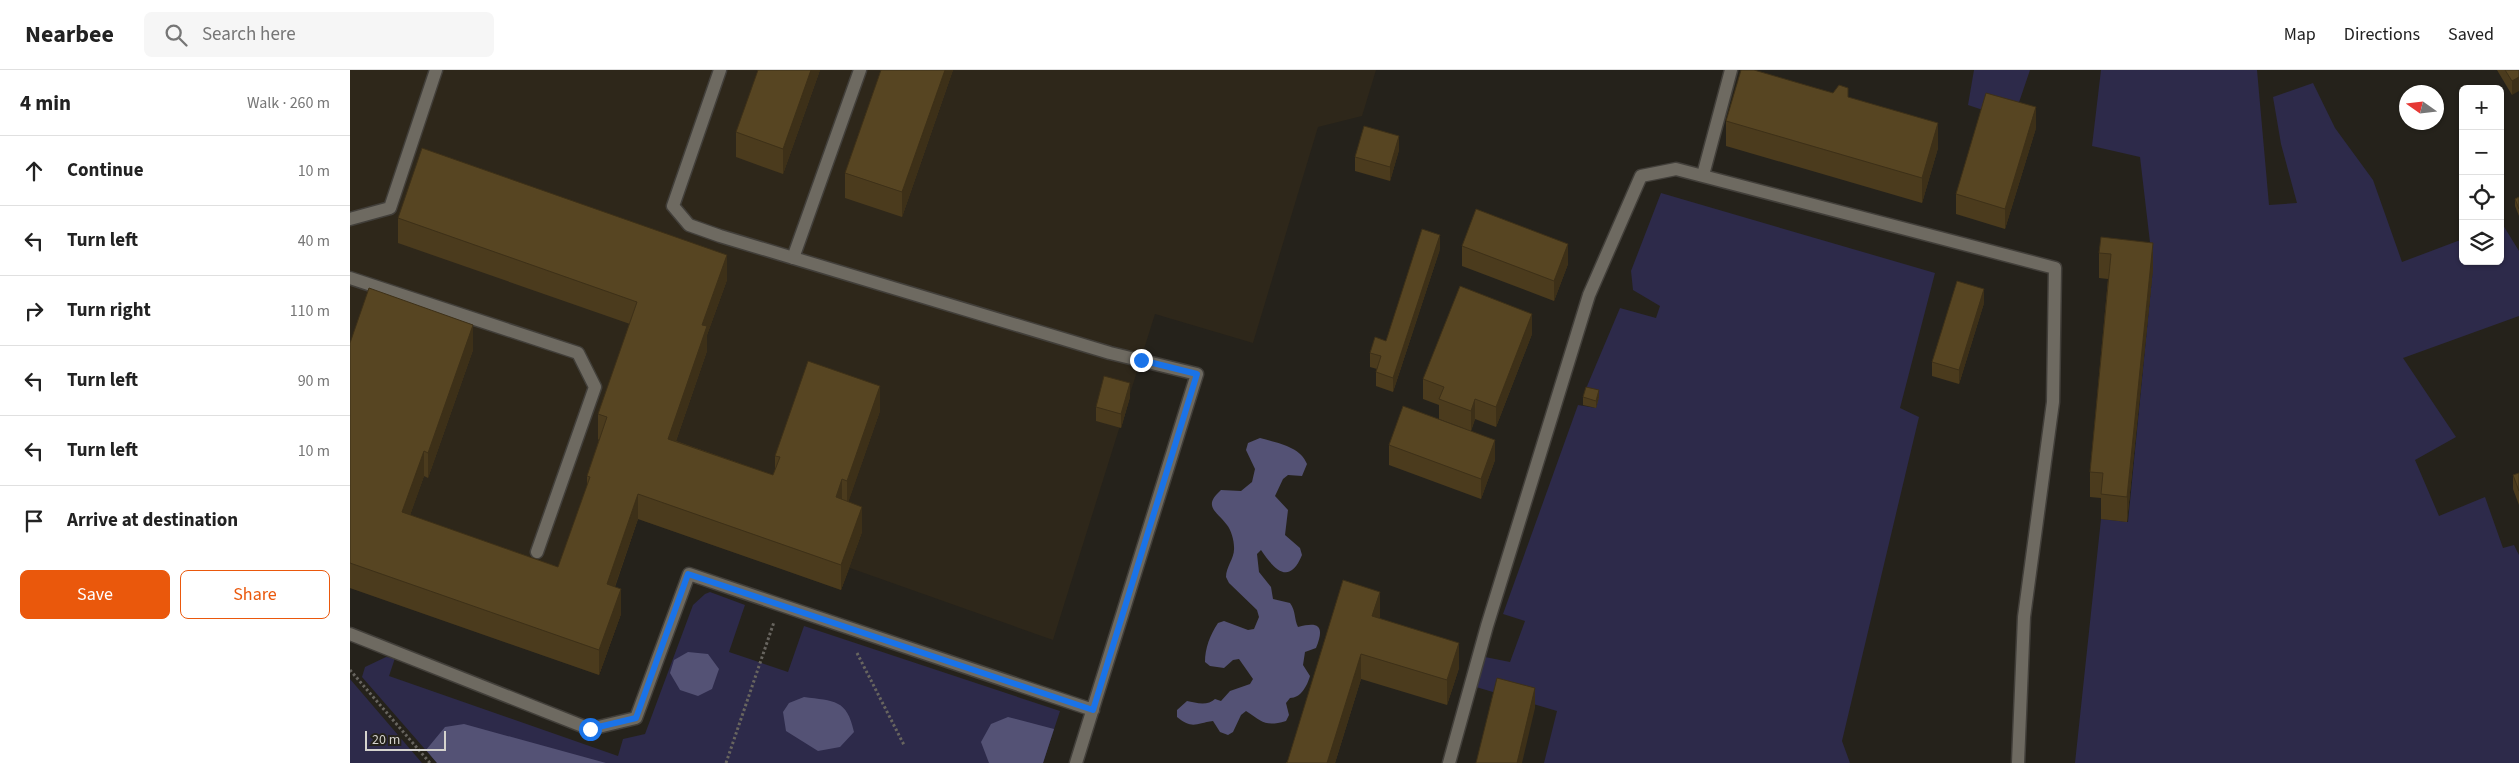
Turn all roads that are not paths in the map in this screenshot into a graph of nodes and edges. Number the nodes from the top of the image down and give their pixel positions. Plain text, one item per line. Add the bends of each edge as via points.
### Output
1 (436, 70) edge
2 (720, 70) edge
3 (860, 70) edge
4 (1731, 70) edge
5 (1703, 176) junction
6 (350, 219) edge
7 (793, 258) junction
8 (350, 278) edge
9 (537, 552) dead end
10 (350, 634) edge
11 (1093, 710) junction
12 (1076, 763) edge
13 (1449, 763) edge
14 (2018, 763) edge

1 - 6 lane via 390,208
2 - 7 lane via 673,206 689,225
3 - 7 lane
4 - 5 lane
5 - 13 lane via 1676,168 1641,176 1589,295 1487,626
5 - 14 lane via 2055,268 2053,402 2024,617
7 - 11 lane via 1110,353 1197,374
8 - 9 lane via 578,353 595,387
10 - 11 lane via 590,729 636,718 688,574
11 - 12 lane

